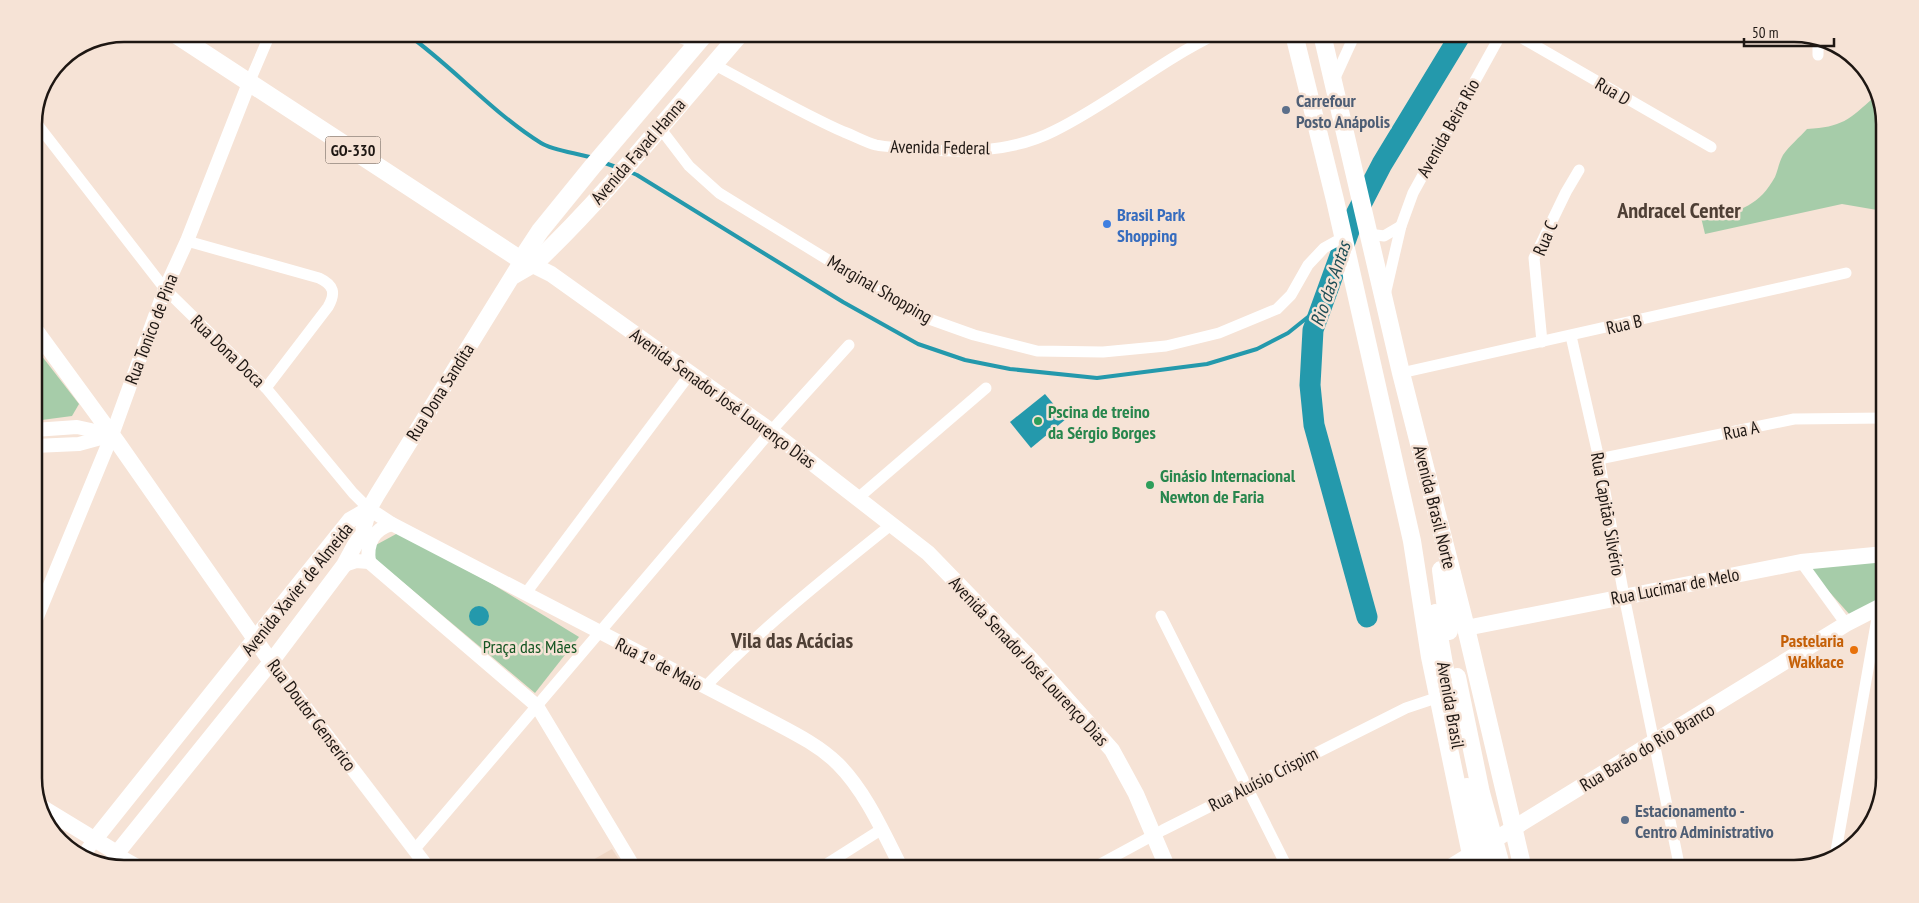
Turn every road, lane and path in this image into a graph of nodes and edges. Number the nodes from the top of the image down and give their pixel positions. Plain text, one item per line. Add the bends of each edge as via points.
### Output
1 (186, 42) edge
2 (267, 42) edge
3 (698, 42) edge
4 (733, 42) edge
5 (1199, 42) edge
6 (1296, 42) edge
7 (1324, 42) edge
8 (1351, 42) edge
9 (1497, 42) edge
10 (1529, 42) edge
11 (1818, 46) edge
12 (1818, 55) dead end
13 (713, 64) junction
14 (1334, 80) junction
15 (249, 83) junction
16 (660, 128) junction
17 (43, 132) edge
18 (1711, 147) dead end
19 (1579, 170) dead end
20 (1401, 226) junction
21 (1368, 230) junction
22 (1342, 238) junction
23 (187, 241) junction
24 (527, 263) junction
25 (1846, 273) dead end
26 (164, 289) junction
27 (1384, 297) junction
28 (1571, 336) junction
29 (43, 340) edge
30 (1542, 342) junction
31 (849, 345) dead end
32 (1401, 373) junction
33 (690, 374) junction
34 (266, 388) junction
35 (986, 388) dead end
36 (1876, 418) edge
37 (43, 429) edge
38 (770, 431) junction
39 (112, 435) junction
40 (43, 446) edge
41 (1599, 459) junction
42 (858, 498) junction
43 (369, 509) junction
44 (392, 524) junction
45 (892, 524) junction
46 (1412, 541) junction
47 (1443, 542) junction
48 (1876, 555) edge
49 (369, 562) junction
50 (1801, 562) junction
51 (344, 565) junction
52 (526, 592) junction
53 (1624, 596) junction
54 (43, 602) edge
55 (1876, 609) edge
56 (1161, 616) dead end
57 (1846, 624) junction
58 (1466, 628) junction
59 (598, 633) junction
60 (1876, 638) edge
61 (255, 640) junction
62 (1448, 659) junction
63 (271, 662) junction
64 (705, 687) junction
65 (1439, 697) junction
66 (537, 706) junction
67 (1653, 743) junction
68 (1246, 788) junction
69 (50, 813) edge
70 (882, 829) junction
71 (1512, 829) junction
72 (1153, 835) junction
73 (95, 840) junction
74 (415, 849) junction
75 (1837, 849) edge
76 (86, 851) edge
77 (112, 859) edge
78 (423, 861) edge
79 (630, 861) edge
80 (832, 861) edge
81 (898, 861) edge
82 (1106, 861) edge
83 (1164, 861) edge
84 (1284, 861) edge
85 (1472, 861) edge
86 (1473, 861) edge
87 (1486, 861) edge
88 (1500, 861) edge
89 (1521, 861) edge
90 (1678, 861) edge

1 - 15 main road, Avenida Senador José Lourenço Dias / GO-330
2 - 15 street, Rua Tonico de Pina
3 - 24 main road, Avenida Fayad Hanna via 540,231
4 - 13 main road, Avenida Fayad Hanna
5 - 13 street, Avenida Federal via 1141,76 1100,106 1052,132 1012,147 976,151 876,145 822,122
6 - 22 main road, Avenida Brasil Norte
7 - 14 main road
8 - 14 street
9 - 20 street, Avenida Beira Rio via 1413,193
10 - 18 street, Rua D
11 - 12 street
13 - 16 main road, Avenida Fayad Hanna
14 - 21 main road, Avenida Brasil Norte
15 - 23 street, Rua Tonico de Pina
15 - 24 main road, Avenida Senador José Lourenço Dias / GO-330
16 - 22 street, Marginal Shopping via 689,166 719,193 918,315 974,335 1037,351 1103,352 1166,346 1219,333 1277,309 1291,295 1308,266 1324,248
16 - 24 main road, Avenida Fayad Hanna via 558,242
17 - 26 street, Rua Dona Doca
19 - 30 street, Rua C via 1534,258
20 - 21 street via 1384,236
20 - 27 street, Avenida Beira Rio
21 - 27 main road, Avenida Brasil Norte
22 - 46 main road, Avenida Brasil Norte
23 - 26 street, Rua Tonico de Pina
23 - 34 street via 320,278 333,289 328,307
24 - 33 main road, Avenida Senador José Lourenço Dias / GO-330 via 551,274
24 - 43 main road, Rua Dona Sandita via 514,276
25 - 28 street, Rua B
26 - 34 street, Rua Dona Doca
26 - 39 street, Rua Tonico de Pina
27 - 32 main road, Avenida Brasil Norte
28 - 30 street, Rua B
28 - 41 street, Rua Capitão Silvério
29 - 39 main road, Rua Doutor Genserico
30 - 32 street, Rua B
31 - 38 street
32 - 47 main road, Avenida Brasil Norte
33 - 38 main road, Avenida Senador José Lourenço Dias / GO-330
33 - 52 street
34 - 43 street, Rua Dona Doca
35 - 42 street
36 - 41 street, Rua A via 1794,419
37 - 39 street via 77,427
38 - 42 main road, Avenida Senador José Lourenço Dias / GO-330
38 - 59 street
39 - 40 street via 79,444
39 - 54 street, Rua Tonico de Pina
39 - 61 main road, Rua Doutor Genserico
41 - 53 street, Rua Capitão Silvério
42 - 45 main road, Avenida Senador José Lourenço Dias / GO-330
43 - 44 street, Rua 1º de Maio
43 - 51 main road, Avenida Xavier de Almeida via 364,530
43 - 61 main road, Avenida Xavier de Almeida via 350,520
44 - 49 street via 380,529 372,538
44 - 52 street, Rua 1º de Maio
45 - 64 street via 747,644
45 - 72 main road, Avenida Senador José Lourenço Dias / GO-330 via 928,553 973,599 1112,750 1136,794
46 - 62 main road, Avenida Brasil
46 - 65 main road, Avenida Brasil Norte
47 - 58 main road, Avenida Brasil Norte
47 - 62 main road, Avenida Brasil via 1440,568
48 - 50 main road, Rua Lucimar de Melo
49 - 51 street via 356,561
49 - 66 street
50 - 53 main road, Rua Lucimar de Melo
50 - 57 street
51 - 63 main road, Avenida Xavier de Almeida
52 - 59 street, Rua 1º de Maio
53 - 58 main road, Rua Lucimar de Melo
53 - 67 street, Rua Capitão Silvério
55 - 57 main road, Rua Barão do Rio Branco
56 - 68 street
57 - 67 main road, Rua Barão do Rio Branco
58 - 71 main road, Avenida Brasil Norte
59 - 64 street, Rua 1º de Maio
59 - 66 street
60 - 75 street
61 - 63 main road, Rua Doutor Genserico
61 - 73 main road, Avenida Xavier de Almeida
62 - 87 main road, Avenida Brasil via 1462,765
62 - 88 main road, Avenida Brasil
63 - 74 street, Rua Doutor Genserico
63 - 77 main road, Avenida Xavier de Almeida
64 - 70 street, Rua 1º de Maio via 822,750 852,780
65 - 68 street, Rua Aluísio Crispim via 1406,708
65 - 85 main road, Avenida Brasil Norte
66 - 74 street
66 - 79 street
67 - 71 main road, Rua Barão do Rio Branco
67 - 90 street, Rua Capitão Silvério
68 - 72 street, Rua Aluísio Crispim
68 - 84 street
69 - 73 main road
70 - 80 street
70 - 81 street, Rua 1º de Maio
71 - 86 main road, Rua Barão do Rio Branco
71 - 89 main road, Avenida Brasil Norte
72 - 82 street, Rua Aluísio Crispim
72 - 83 main road, Avenida Senador José Lourenço Dias / GO-330
73 - 76 street, Avenida Xavier de Almeida
73 - 77 main road
74 - 78 street, Rua Doutor Genserico

